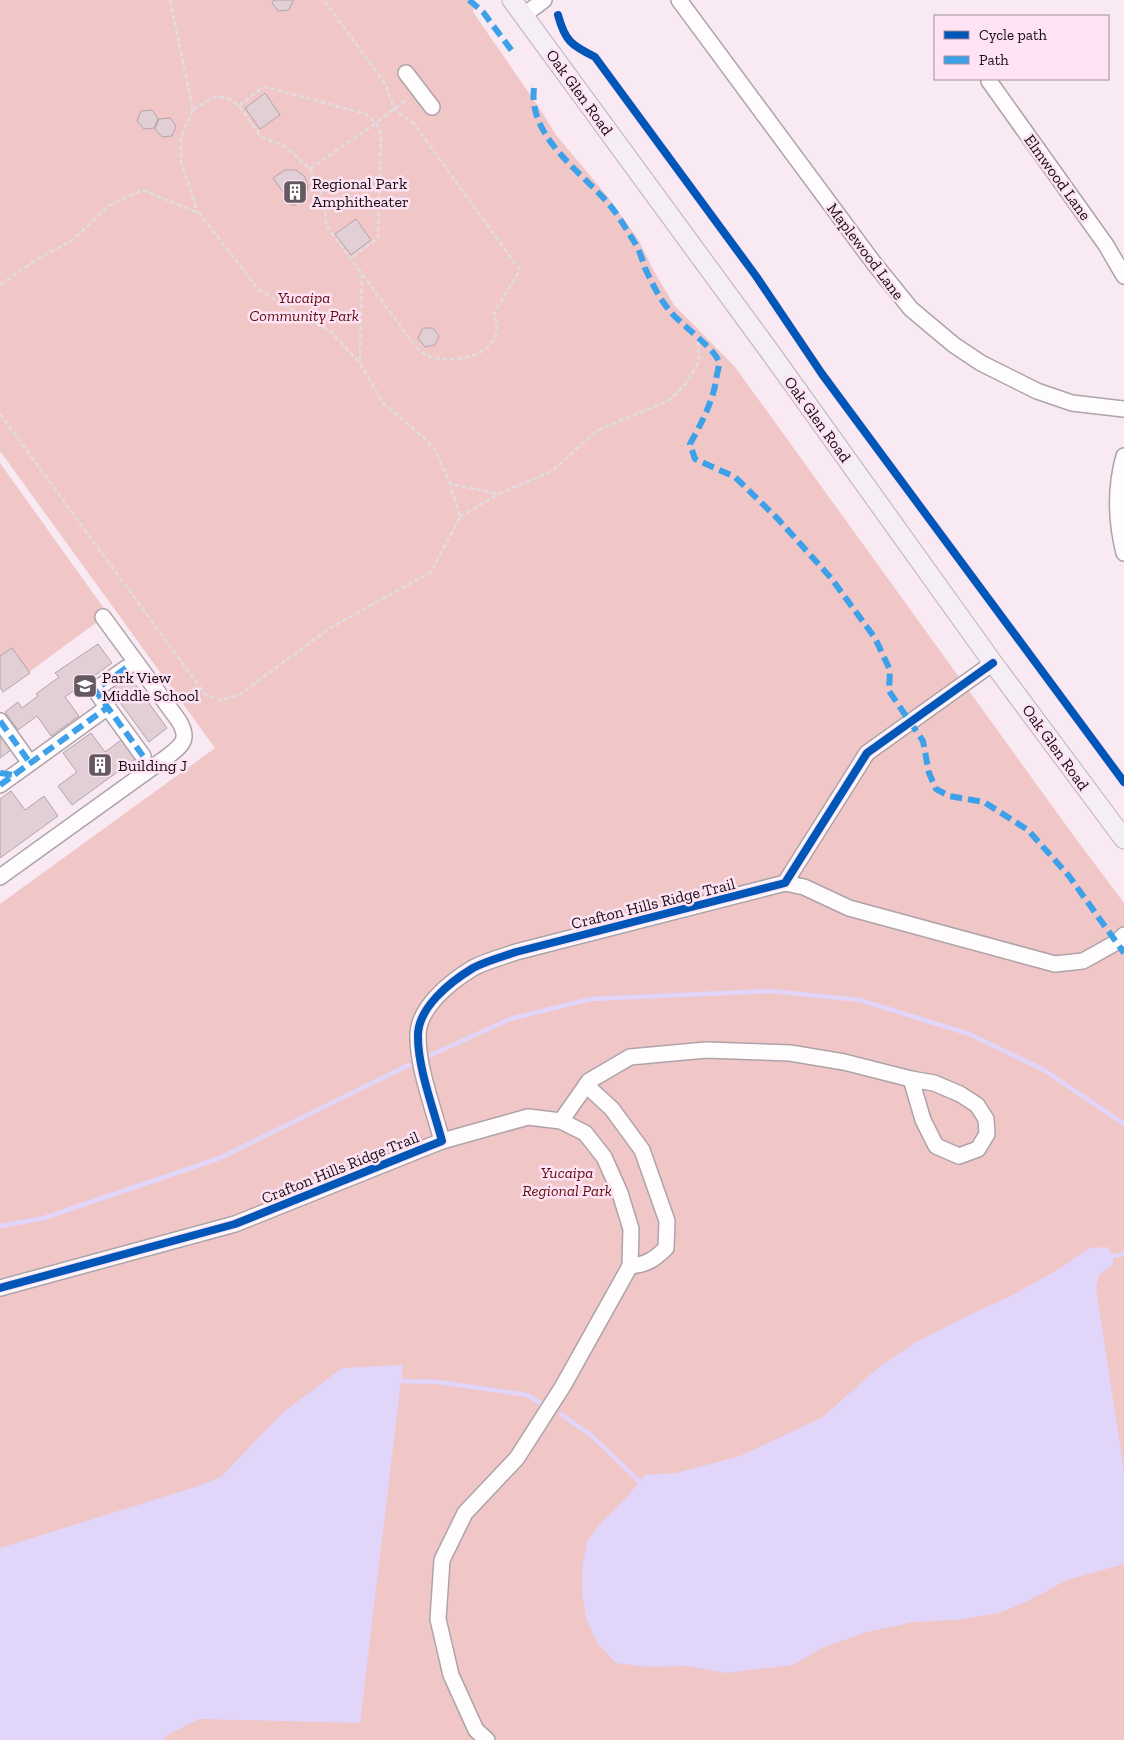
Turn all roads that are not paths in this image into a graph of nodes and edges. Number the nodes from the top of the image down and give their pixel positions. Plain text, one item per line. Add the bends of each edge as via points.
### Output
1 (544, 0) edge
2 (678, 0) edge
3 (518, 7) edge
4 (406, 72) dead end
5 (989, 81) dead end
6 (432, 107) dead end
7 (1124, 276) edge
8 (1124, 408) edge
9 (1124, 456) edge
10 (1124, 553) edge
11 (103, 617) dead end
12 (993, 663) junction
13 (126, 668) dead end
14 (108, 707) junction
15 (0, 721) edge
16 (143, 756) dead end
17 (30, 763) junction
18 (7, 774) edge
19 (0, 785) edge
20 (1124, 839) edge
21 (0, 877) edge
22 (785, 883) junction
23 (1124, 936) edge
24 (911, 1080) junction
25 (586, 1085) junction
26 (561, 1121) junction
27 (442, 1141) junction
28 (630, 1266) junction
29 (0, 1288) edge
30 (487, 1740) edge

1 - 3 street
2 - 8 street, Maplewood Lane via 873,262 918,315 980,363 1036,391 1072,403
3 - 12 main road, Oak Glen Road
4 - 6 street
5 - 7 street, Elmwood Lane via 1106,244
9 - 10 street via 1117,495
11 - 21 street via 179,721 184,740 167,757
12 - 20 main road, Oak Glen Road
12 - 22 street via 867,753
13 - 14 street via 95,690
14 - 16 street
14 - 17 street
15 - 17 street
17 - 18 street
18 - 19 street
22 - 23 street via 804,887 848,908 1055,964 1083,961
22 - 27 street, Crafton Hills Ridge Trail via 516,952 474,968 444,988 424,1011 417,1035 421,1063
24 - 24 street via 934,1083 977,1105 986,1119 987,1134 978,1148 960,1156 936,1146 923,1120
24 - 25 street via 844,1062 790,1053 706,1050 630,1057 589,1080
25 - 26 street
25 - 28 street via 612,1109 642,1150 667,1220 666,1248 656,1259
26 - 27 street via 528,1117
26 - 28 street via 585,1133 604,1157 631,1229
27 - 29 street, Crafton Hills Ridge Trail via 235,1224
28 - 30 street via 563,1386 517,1458 465,1513 442,1560 438,1618 451,1675 476,1730

